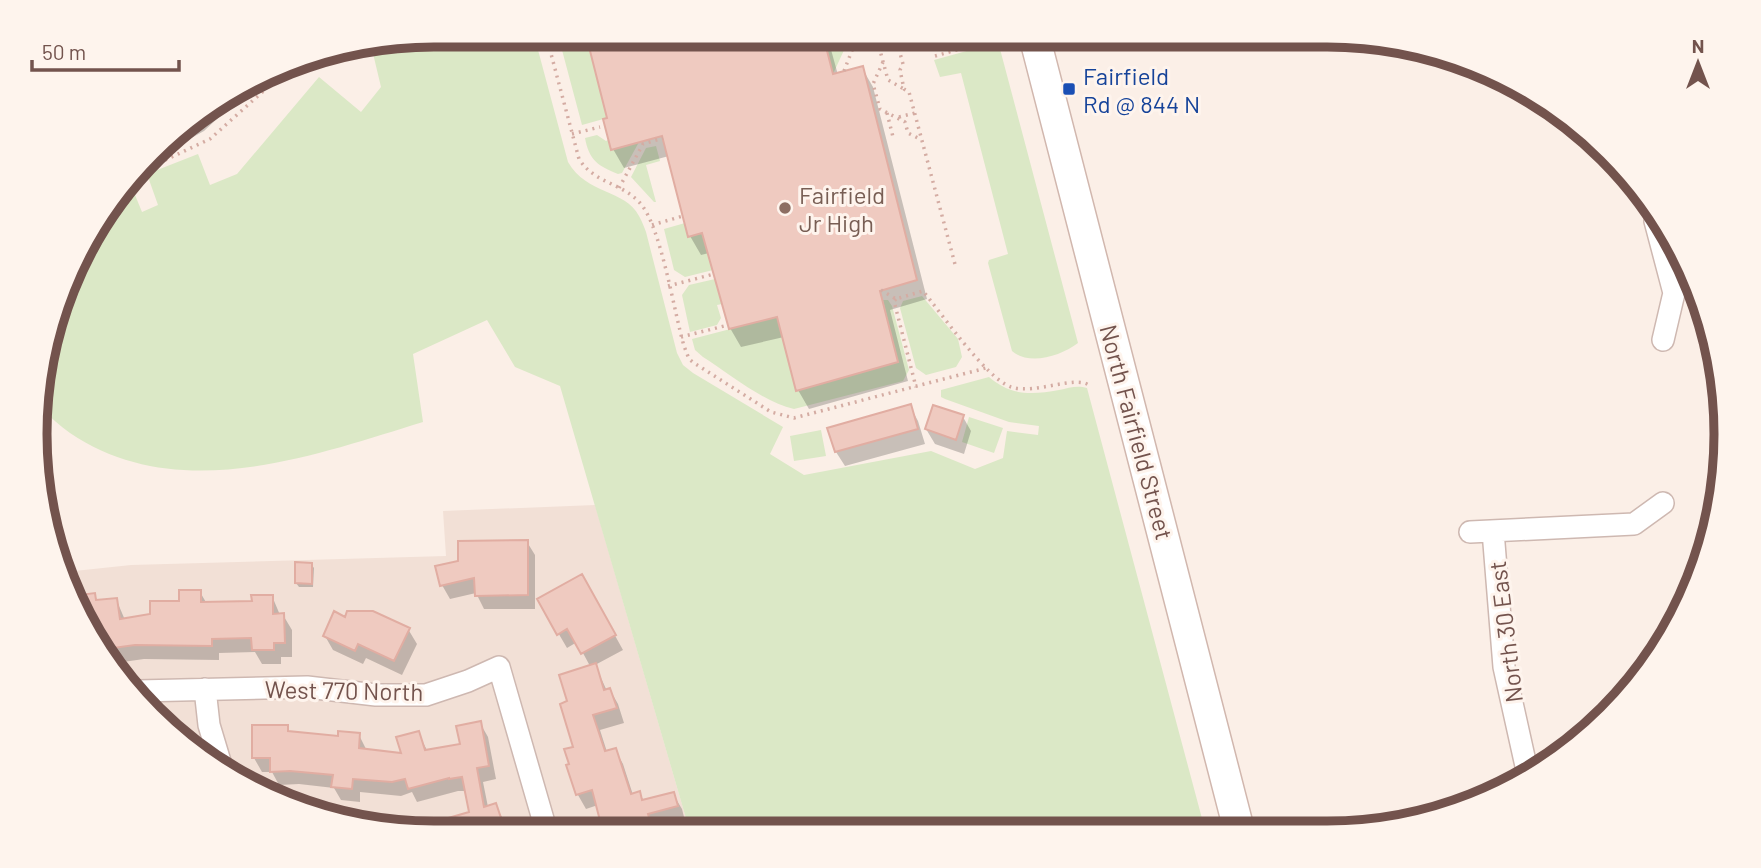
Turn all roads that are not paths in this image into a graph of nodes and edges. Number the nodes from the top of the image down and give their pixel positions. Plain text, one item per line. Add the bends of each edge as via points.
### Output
1 (1037, 47) edge
2 (1659, 236) edge
3 (1663, 340) dead end
4 (1663, 503) dead end
5 (1493, 531) junction
6 (1471, 532) dead end
7 (205, 689) junction
8 (145, 691) edge
9 (217, 755) edge
10 (1526, 766) edge
11 (544, 821) edge
12 (1237, 821) edge

1 - 12 street, North Fairfield Street
2 - 3 street via 1674,293
4 - 5 street via 1634,524
5 - 6 street
5 - 10 street, North 30 East via 1504,667
7 - 8 street, West 770 North
7 - 9 street
7 - 11 street, West 770 North via 307,687 426,695 499,667

